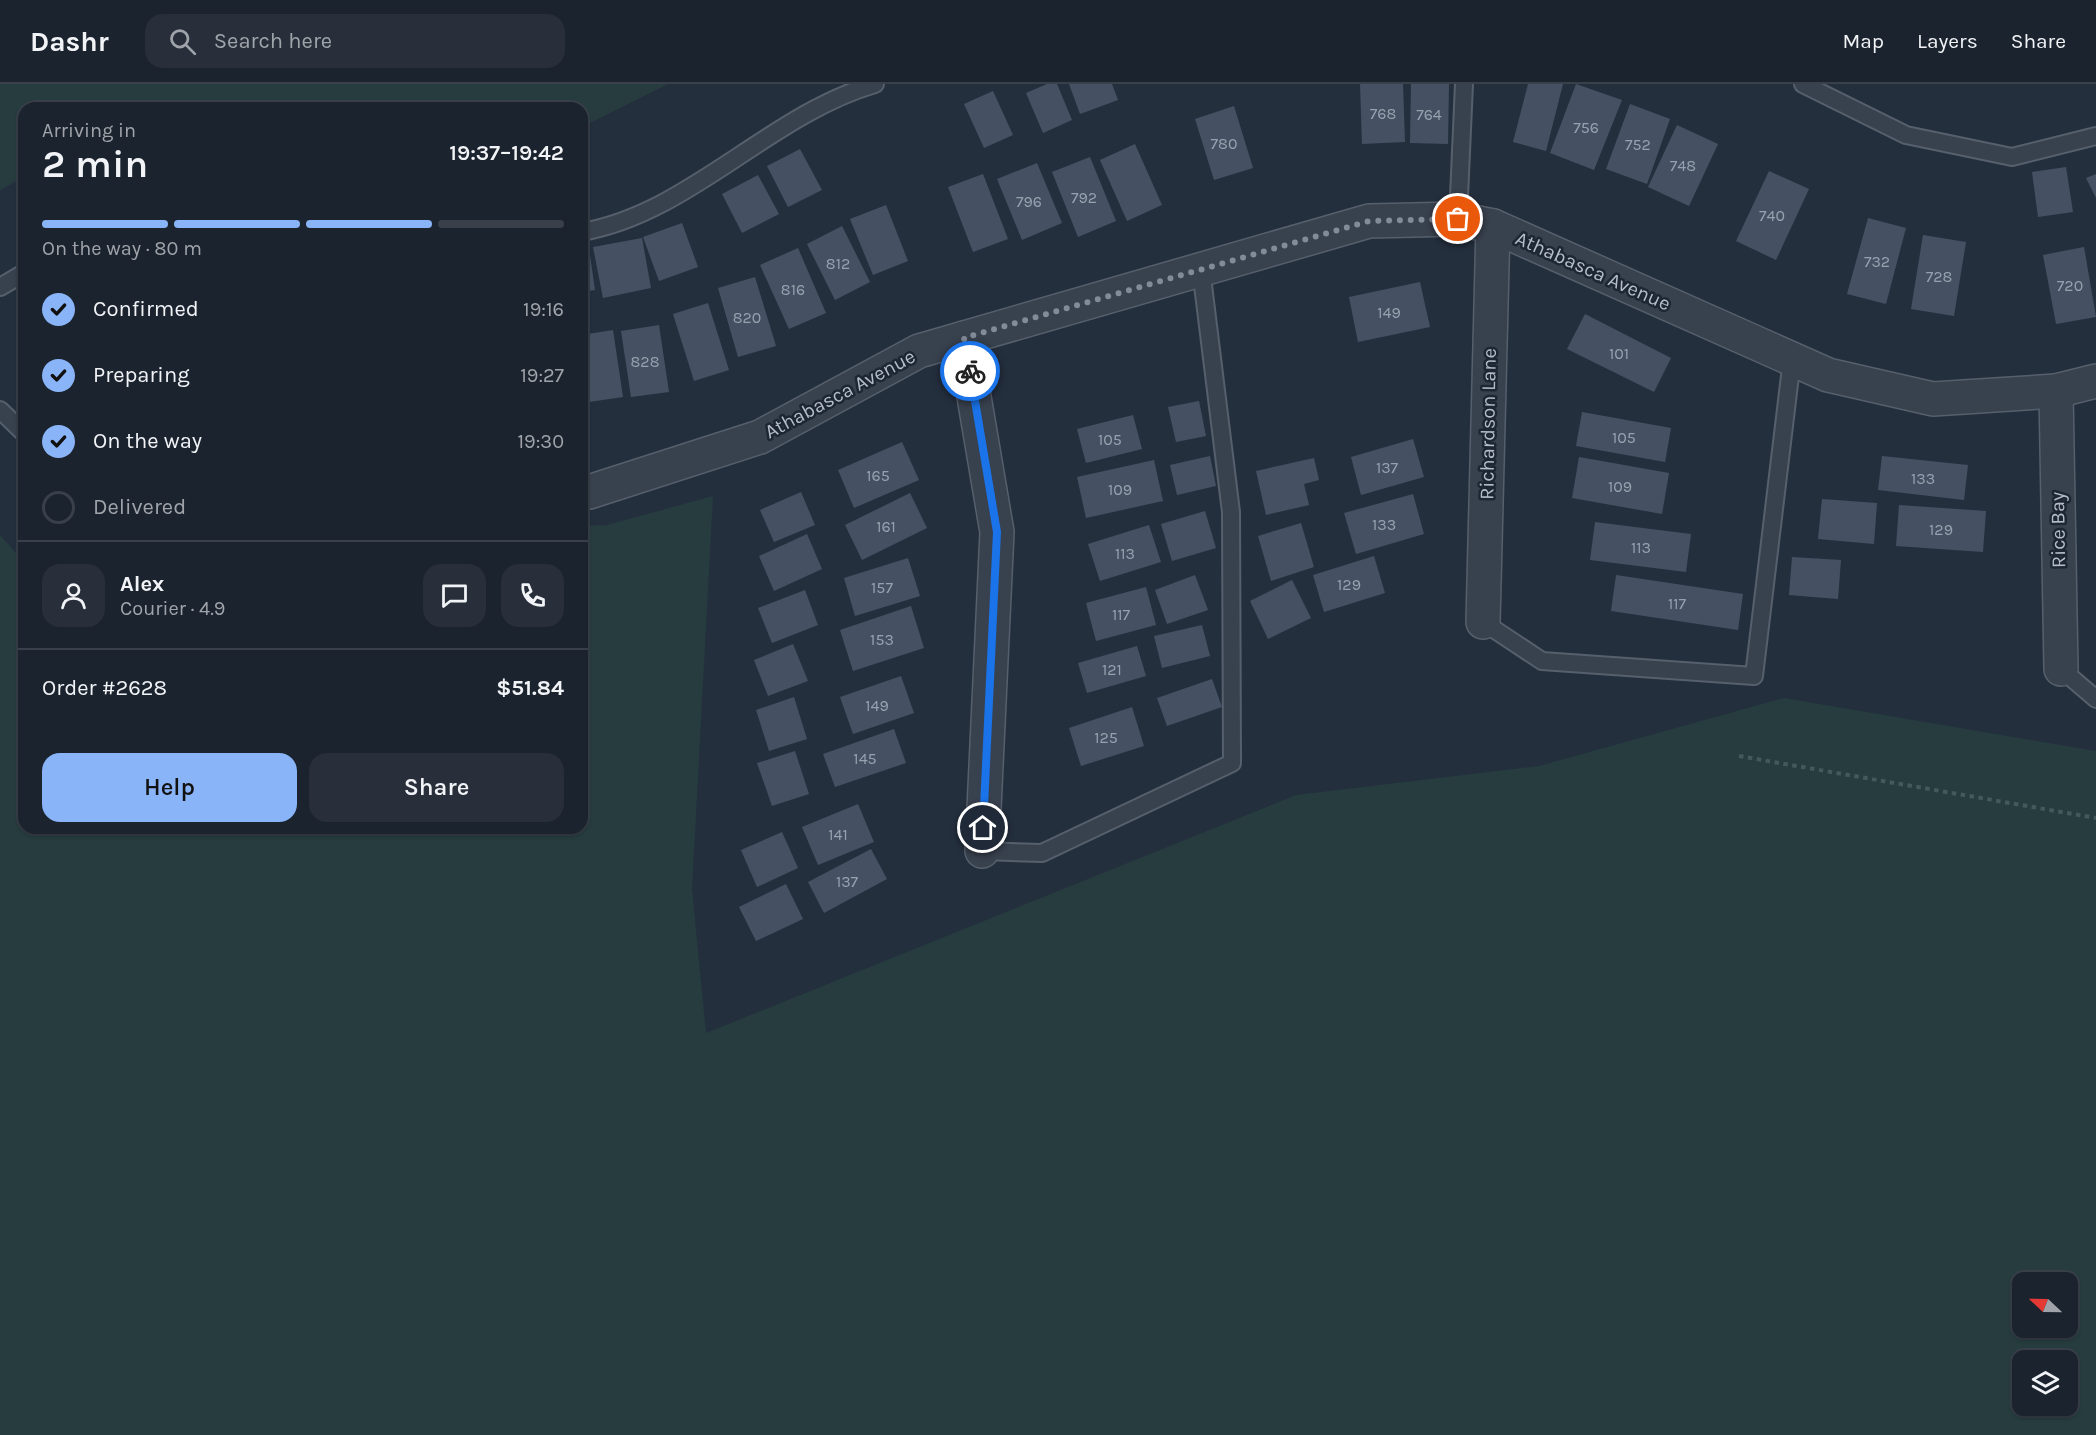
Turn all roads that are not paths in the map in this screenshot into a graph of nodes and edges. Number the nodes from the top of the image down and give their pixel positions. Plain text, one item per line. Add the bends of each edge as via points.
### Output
1 (875, 84) edge
2 (1464, 84) edge
3 (1803, 84) edge
4 (2096, 136) edge
5 (1458, 219) junction
6 (1493, 226) junction
7 (588, 230) edge
8 (1201, 269) junction
9 (18, 276) edge
10 (0, 287) edge
11 (964, 338) junction
12 (1792, 359) junction
13 (2096, 381) edge
14 (2056, 390) junction
15 (0, 410) edge
16 (18, 427) edge
17 (588, 492) edge
18 (1483, 622) joint
19 (2061, 669) joint
20 (2096, 699) edge
21 (982, 851) joint

1 - 7 lane via 815,108 639,216
2 - 5 lane
3 - 4 lane via 1906,135 2012,158
5 - 6 street, Athabasca Avenue
5 - 8 street, Athabasca Avenue via 1369,221
6 - 12 street, Athabasca Avenue
6 - 18 street, Richardson Lane
8 - 11 street, Athabasca Avenue
8 - 21 lane via 1231,512 1232,763 1042,853
9 - 10 lane
11 - 17 street, Athabasca Avenue via 919,351 760,437
11 - 21 street via 997,532
12 - 14 street, Athabasca Avenue via 1828,375 1932,399
12 - 18 lane via 1754,676 1542,661
13 - 14 street, Athabasca Avenue
14 - 19 street, Rice Bay
15 - 16 lane
19 - 20 lane

